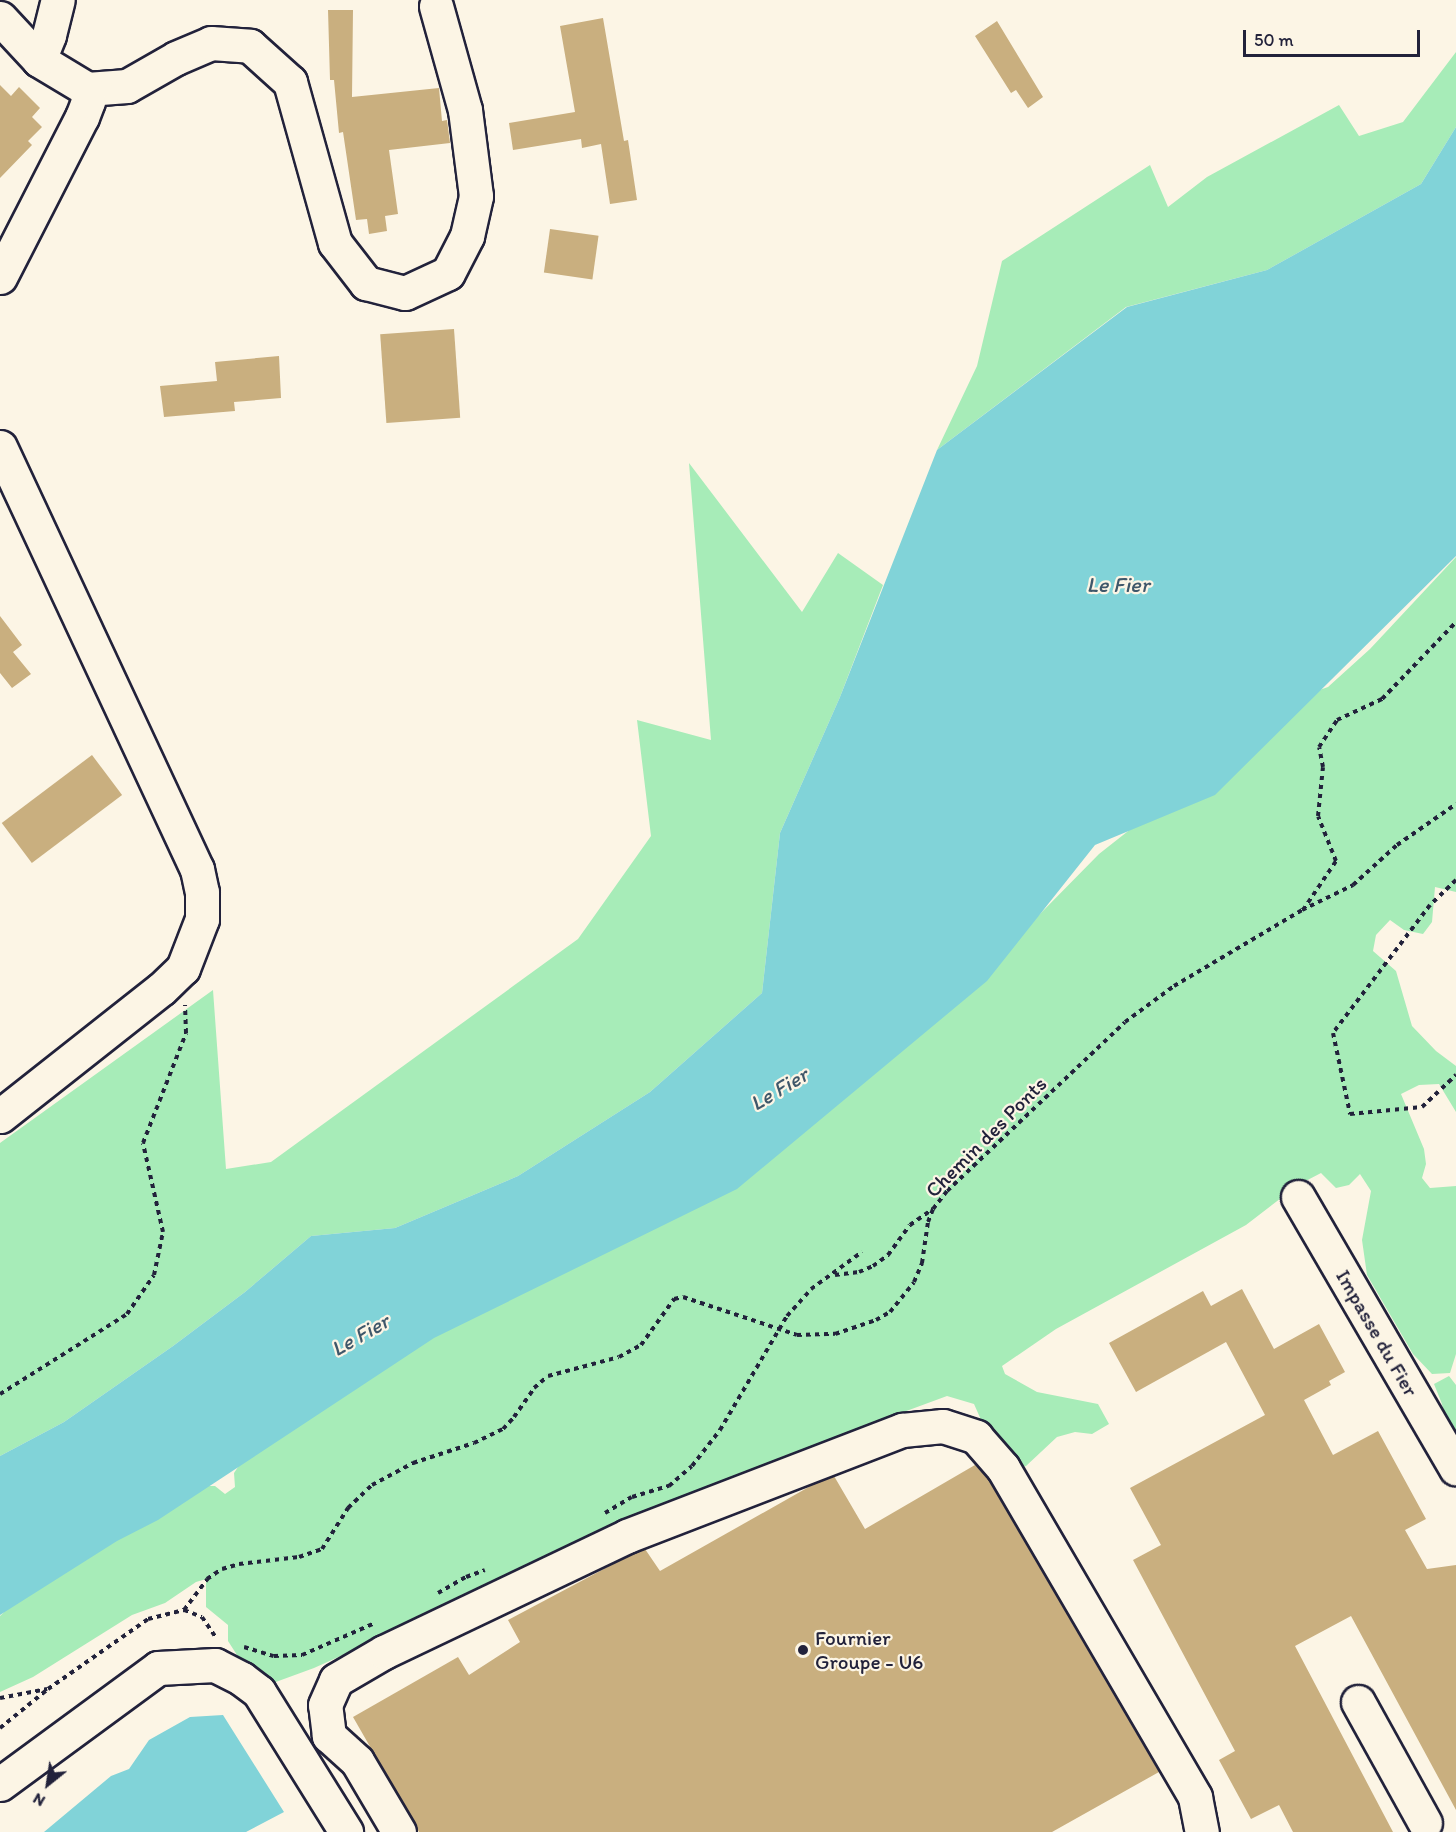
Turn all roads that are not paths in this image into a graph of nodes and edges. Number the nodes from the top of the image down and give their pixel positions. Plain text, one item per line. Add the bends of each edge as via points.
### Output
1 (58, 0) edge
2 (436, 6) dead end
3 (14, 44) edge
4 (87, 89) junction
5 (0, 277) edge
6 (0, 447) edge
7 (0, 1116) edge
8 (1298, 1197) dead end
9 (1456, 1468) edge
10 (1358, 1702) dead end
11 (0, 1784) edge
12 (1428, 1828) edge
13 (346, 1832) edge
14 (399, 1832) edge
15 (1202, 1832) edge

1 - 3 street via 49,35
2 - 4 street via 465,110 477,196 467,236 448,273 405,293 366,283 335,243 290,82 250,46 211,43 127,86
3 - 4 street
4 - 5 street via 88,101 82,117
6 - 7 street via 197,869 202,892 201,919 183,968
8 - 9 street, Impasse du Fier
10 - 12 street
11 - 13 street via 158,1668 221,1668 259,1692
14 - 15 street via 357,1761 329,1736 325,1705 336,1680 384,1652 627,1536 902,1430 943,1426 976,1437 1003,1468 1195,1797

